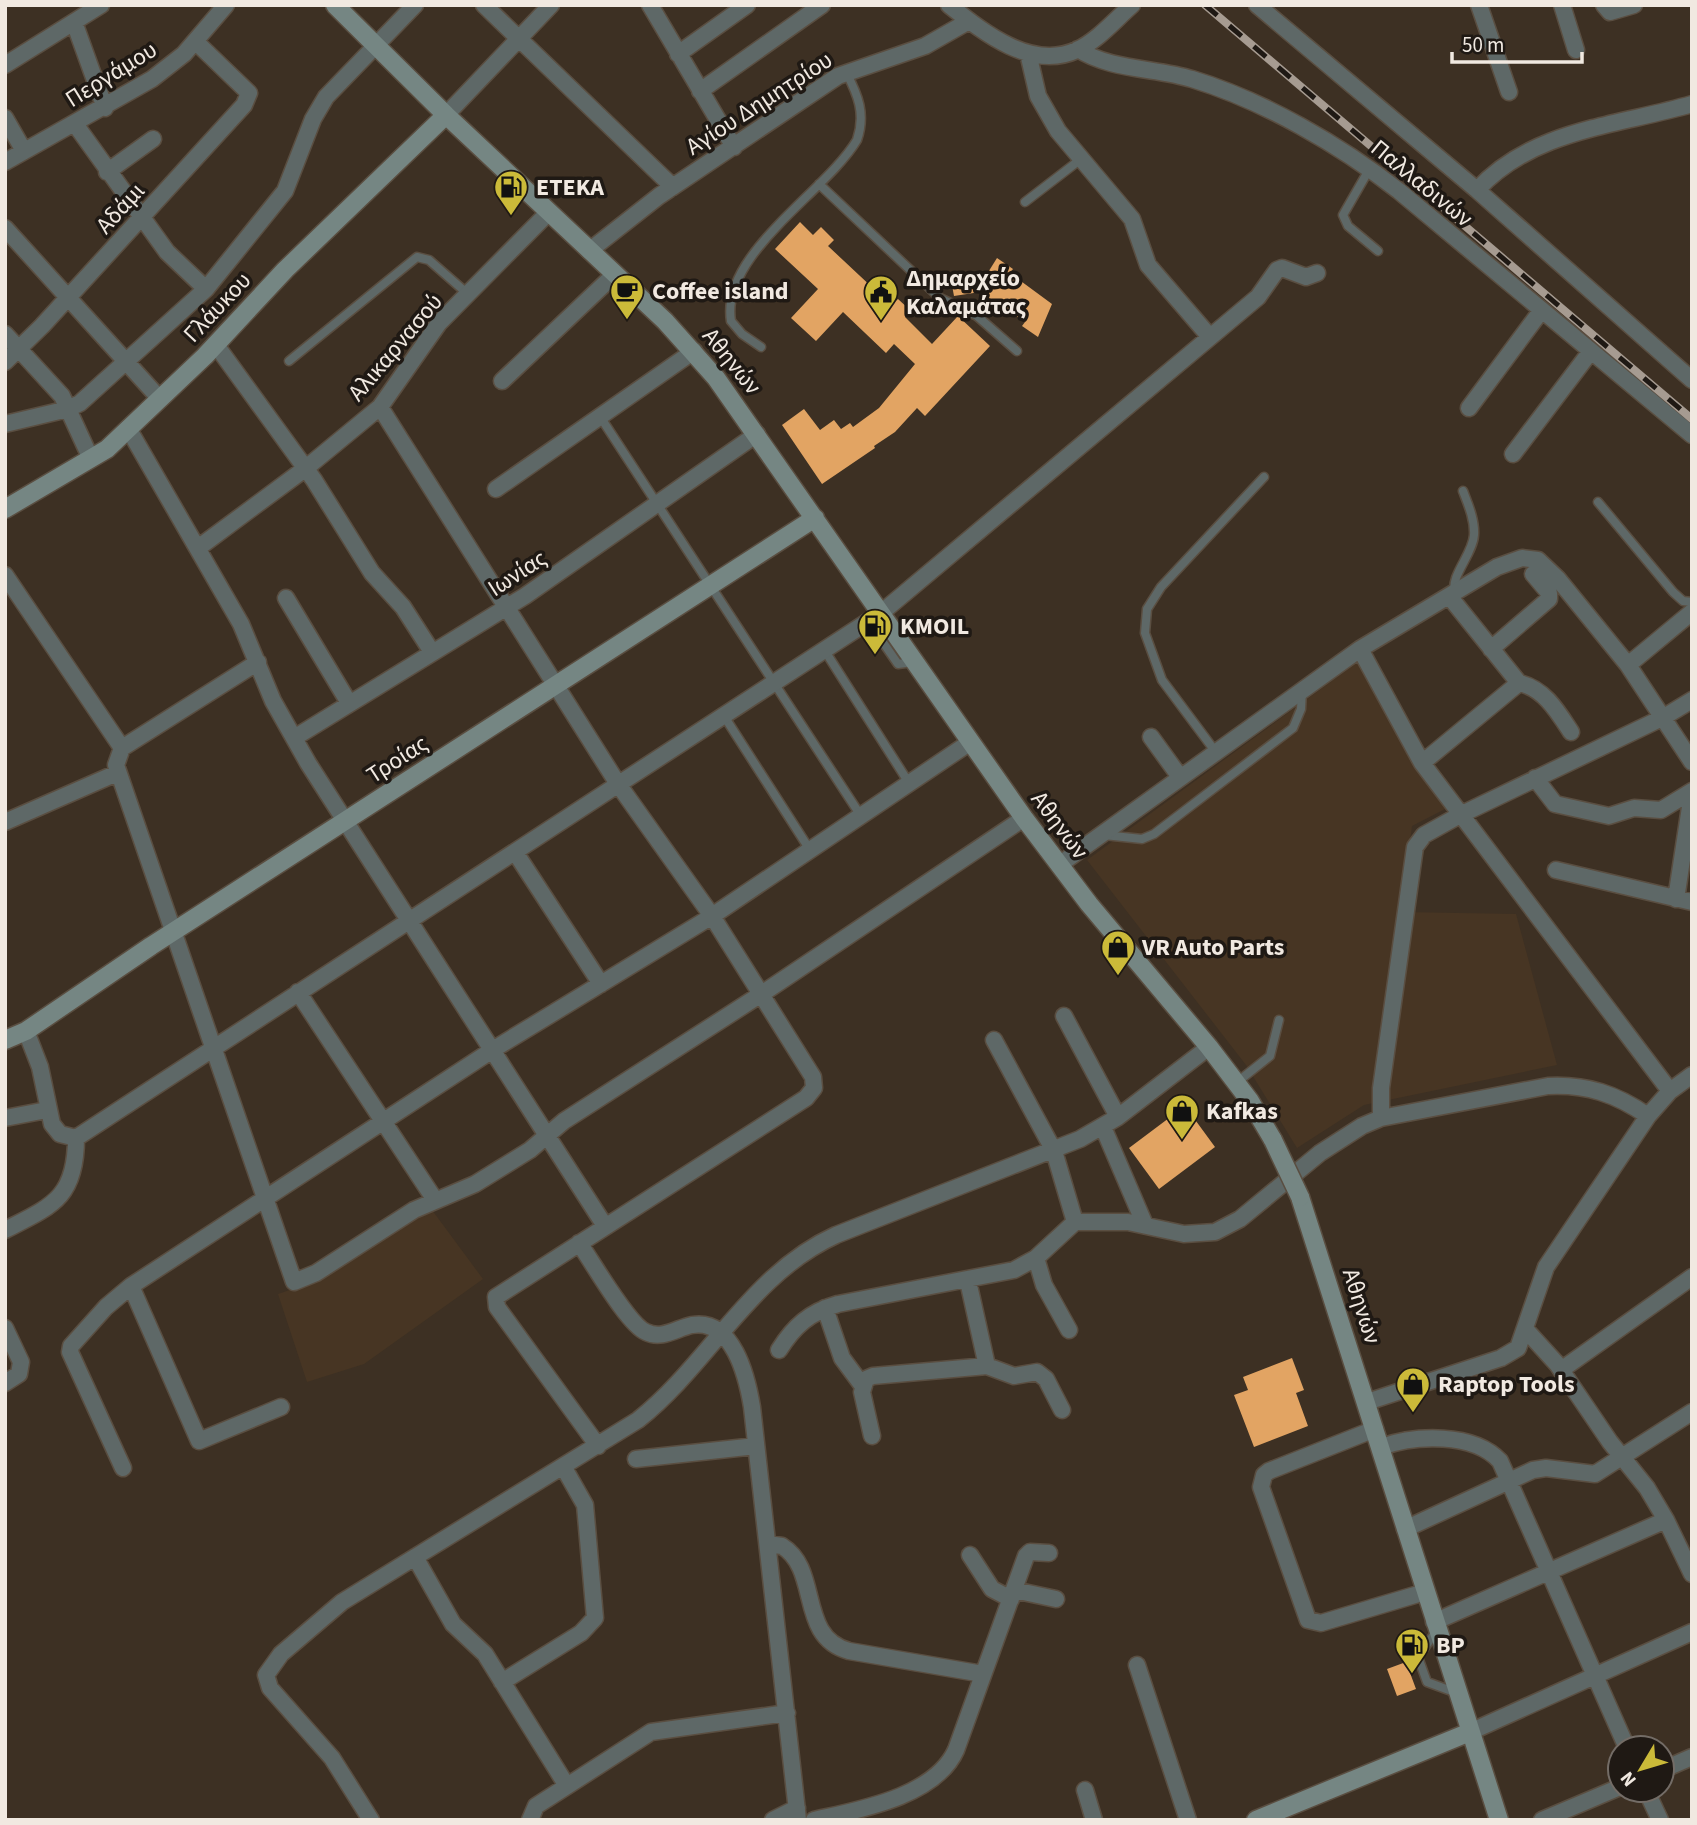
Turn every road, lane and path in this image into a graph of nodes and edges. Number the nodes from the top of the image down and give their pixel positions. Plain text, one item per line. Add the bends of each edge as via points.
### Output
1 (102, 5) edge
2 (226, 5) edge
3 (335, 5) edge
4 (415, 5) edge
5 (484, 5) edge
6 (551, 5) edge
7 (650, 5) edge
8 (747, 5) edge
9 (822, 5) edge
10 (949, 5) edge
11 (1132, 5) edge
12 (1257, 5) edge
13 (1479, 5) edge
14 (1562, 5) edge
15 (1604, 5) edge
16 (1634, 5) edge
17 (969, 21) junction
18 (74, 22) junction
19 (518, 39) junction
20 (195, 41) junction
21 (374, 45) junction
22 (1078, 49) junction
23 (1576, 50) dead end
24 (1028, 53) junction
25 (678, 54) junction
26 (5, 65) edge
27 (846, 72) junction
28 (700, 91) junction
29 (1509, 92) dead end
30 (1692, 104) edge
31 (105, 108) junction
32 (446, 115) junction
33 (5, 118) edge
34 (75, 124) junction
35 (153, 139) dead end
36 (733, 147) junction
37 (24, 151) junction
38 (1081, 159) junction
39 (5, 162) edge
40 (1370, 169) junction
41 (107, 172) junction
42 (819, 184) junction
43 (673, 187) junction
44 (1477, 190) junction
45 (1025, 202) dead end
46 (548, 213) junction
47 (142, 218) junction
48 (5, 228) edge
49 (589, 251) junction
50 (1378, 251) dead end
51 (615, 274) junction
52 (1317, 274) dead end
53 (206, 289) junction
54 (469, 295) junction
55 (68, 298) junction
56 (1541, 310) junction
57 (5, 334) edge
58 (1210, 337) junction
59 (216, 345) junction
60 (761, 347) dead end
61 (19, 350) junction
62 (694, 351) junction
63 (1017, 351) dead end
64 (1591, 351) junction
65 (289, 360) dead end
66 (5, 362) edge
67 (125, 362) junction
68 (1692, 380) edge
69 (502, 381) dead end
70 (160, 400) junction
71 (380, 407) junction
72 (1469, 408) dead end
73 (68, 409) junction
74 (601, 418) junction
75 (5, 424) edge
76 (128, 428) junction
77 (757, 434) junction
78 (1692, 435) edge
79 (1513, 454) dead end
80 (91, 460) junction
81 (306, 468) junction
82 (1264, 477) dead end
83 (496, 489) dead end
84 (1464, 491) dead end
85 (1598, 502) dead end
86 (658, 505) junction
87 (5, 509) edge
88 (815, 518) junction
89 (198, 548) junction
90 (1533, 574) dead end
91 (5, 575) edge
92 (711, 586) junction
93 (1452, 594) junction
94 (286, 597) dead end
95 (1692, 602) edge
96 (507, 607) junction
97 (1692, 612) edge
98 (884, 618) junction
99 (1360, 649) junction
100 (1491, 649) junction
101 (825, 650) junction
102 (432, 652) junction
103 (258, 662) junction
104 (1628, 665) junction
105 (774, 683) junction
106 (1519, 683) junction
107 (556, 686) junction
108 (1302, 690) junction
109 (1692, 700) edge
110 (349, 703) junction
111 (724, 716) junction
112 (1664, 717) junction
113 (1572, 732) dead end
114 (1152, 737) dead end
115 (294, 738) junction
116 (969, 743) junction
117 (122, 748) junction
118 (1215, 751) junction
119 (1692, 762) edge
120 (1422, 763) junction
121 (117, 773) junction
122 (1180, 776) junction
123 (1535, 778) junction
124 (909, 783) junction
125 (618, 784) junction
126 (1692, 792) edge
127 (1460, 815) junction
128 (861, 816) junction
129 (1024, 818) junction
130 (346, 821) junction
131 (5, 822) edge
132 (1101, 835) junction
133 (810, 850) junction
134 (515, 852) junction
135 (1059, 865) junction
136 (1556, 870) dead end
137 (1684, 901) edge
138 (712, 916) junction
139 (410, 919) junction
140 (172, 932) junction
141 (601, 984) junction
142 (298, 992) junction
143 (763, 993) junction
144 (1064, 1016) dead end
145 (1279, 1020) dead end
146 (26, 1031) junction
147 (5, 1040) edge
148 (994, 1040) dead end
149 (214, 1047) junction
150 (1209, 1047) junction
151 (494, 1049) junction
152 (1692, 1075) edge
153 (1236, 1083) junction
154 (1670, 1091) junction
155 (47, 1110) junction
156 (1648, 1116) junction
157 (1118, 1117) junction
158 (5, 1118) edge
159 (1381, 1118) junction
160 (384, 1122) junction
161 (1102, 1127) junction
162 (547, 1136) junction
163 (76, 1138) junction
164 (1054, 1151) junction
165 (266, 1199) junction
166 (435, 1200) junction
167 (1074, 1222) junction
168 (1145, 1225) junction
169 (605, 1226) junction
170 (5, 1230) edge
171 (579, 1242) junction
172 (1036, 1258) junction
173 (968, 1280) junction
174 (1690, 1282) edge
175 (131, 1286) junction
176 (825, 1308) junction
177 (5, 1328) edge
178 (1069, 1330) dead end
179 (1527, 1330) junction
180 (720, 1331) junction
181 (779, 1350) dead end
182 (987, 1367) junction
183 (1561, 1370) junction
184 (5, 1383) edge
185 (862, 1385) junction
186 (1367, 1402) junction
187 (281, 1407) dead end
188 (1062, 1410) dead end
189 (1692, 1412) edge
190 (1375, 1429) junction
191 (872, 1436) dead end
192 (598, 1446) junction
193 (756, 1446) junction
194 (1381, 1447) junction
195 (1623, 1458) junction
196 (636, 1459) dead end
197 (123, 1468) dead end
198 (564, 1468) junction
199 (1510, 1481) junction
200 (1666, 1520) junction
201 (1405, 1529) junction
202 (768, 1544) junction
203 (1049, 1553) dead end
204 (970, 1555) dead end
205 (415, 1557) junction
206 (1548, 1573) junction
207 (1692, 1574) edge
208 (1425, 1592) junction
209 (1013, 1595) junction
210 (1056, 1599) dead end
211 (1435, 1626) junction
212 (1692, 1632) edge
213 (1137, 1665) dead end
214 (983, 1674) junction
215 (1595, 1675) junction
216 (502, 1682) junction
217 (1457, 1693) junction
218 (787, 1713) junction
219 (1470, 1732) junction
220 (1621, 1734) edge
221 (567, 1786) junction
222 (1085, 1790) dead end
223 (1606, 1793) edge
224 (1653, 1804) edge
225 (798, 1814) edge
226 (372, 1820) edge
227 (530, 1820) edge
228 (773, 1820) edge
229 (814, 1820) edge
230 (1094, 1820) edge
231 (1188, 1820) edge
232 (1256, 1820) edge
233 (1499, 1820) edge
234 (1542, 1820) edge
235 (1660, 1820) edge

1 - 18 street
2 - 20 street, Περγάμου
3 - 21 main road, Αθηνών
4 - 21 street
5 - 19 street
6 - 19 street
7 - 25 street
8 - 25 street
9 - 28 street
10 - 17 street
11 - 22 street
12 - 44 street
13 - 29 street
14 - 23 street
15 - 16 street via 1617,13
17 - 24 street
17 - 27 street, Αγίου Δημητρίου via 925,46
18 - 26 street
18 - 31 street
19 - 32 street
19 - 43 street
20 - 31 street, Περγάμου via 152,79
20 - 47 street, Αδάμι via 249,93 244,105
21 - 32 main road, Αθηνών
21 - 53 street via 326,97 285,191
22 - 24 street
22 - 40 street, Παλλαδινών via 1216,88 1340,149
24 - 38 street via 1041,102
25 - 28 street
27 - 36 street, Αγίου Δημητρίου
27 - 42 lane via 860,103 862,127 849,152
28 - 36 street
30 - 44 street via 1617,121 1536,148 1506,163
31 - 34 street, Περγάμου
32 - 46 main road, Αθηνών
32 - 59 main road, Γλάυκου via 285,270
33 - 37 street
34 - 37 street, Περγάμου
34 - 41 street
35 - 41 street
36 - 43 street, Αγίου Δημητρίου
37 - 39 street, Περγάμου
38 - 45 lane
38 - 58 street via 1132,219 1148,265
40 - 50 lane via 1343,215 1348,226
40 - 56 street, Παλλαδινών
41 - 47 street
42 - 60 lane via 759,249 733,292 732,321
42 - 63 lane via 940,298 984,321
43 - 49 street, Αγίου Δημητρίου
44 - 68 street
46 - 49 main road, Αθηνών
46 - 54 street, Αλικαρνασού
47 - 53 street via 173,258
47 - 55 street, Αδάμι
48 - 55 street
49 - 51 main road, Αθηνών
51 - 62 main road, Αθηνών
51 - 69 street
52 - 58 street via 1306,277 1277,270 1258,296
53 - 67 street
54 - 65 lane via 429,260 418,257
54 - 71 street, Αλικαρνασού via 431,333
55 - 61 street, Αδάμι
55 - 67 street
56 - 64 street, Παλλαδινών
56 - 72 street
57 - 61 street
58 - 98 street
59 - 70 main road, Γλάυκου
59 - 81 street
61 - 66 street, Αδάμι
61 - 73 street via 61,394
62 - 74 street
62 - 77 main road, Αθηνών
64 - 78 street, Παλλαδινών
64 - 79 street
67 - 70 street
67 - 73 street
70 - 76 main road, Γλάυκου
71 - 81 street, Αλικαρνασού
71 - 96 street
73 - 75 street
73 - 80 street
74 - 83 street
74 - 86 lane
76 - 80 main road, Γλάυκου
76 - 89 street
77 - 86 street, Ιωνίας
77 - 88 main road, Αθηνών
80 - 87 main road, Γλάυκου
81 - 89 street, Αλικαρνασού
81 - 102 street via 372,573 403,607
82 - 118 lane via 1161,587 1147,609 1144,634 1162,680
84 - 93 lane via 1474,535
85 - 95 lane via 1673,592
86 - 92 lane
86 - 96 street, Ιωνίας
88 - 92 main road, Τροίας
88 - 98 main road, Αθηνών
89 - 103 street
90 - 100 street via 1549,599
91 - 117 street
92 - 105 lane
92 - 107 main road, Τροίας
93 - 99 street
93 - 100 street
93 - 104 street via 1497,567 1522,558 1538,560
94 - 110 street
96 - 102 street, Ιωνίας
96 - 107 street
97 - 104 street
98 - 101 street
98 - 116 main road, Αθηνών
99 - 108 street
99 - 120 street
100 - 106 street
101 - 105 street
101 - 124 lane
102 - 110 street, Ιωνίας
103 - 115 street
103 - 117 street
104 - 112 street
105 - 111 street
105 - 128 lane
106 - 113 street via 1530,685 1550,702
106 - 120 street
107 - 125 street
107 - 130 main road, Τροίας
108 - 118 street
108 - 132 lane via 1293,728 1154,834 1136,839
109 - 112 street
110 - 115 street, Ιωνίας
111 - 125 street
111 - 133 lane
112 - 119 street
112 - 123 street
114 - 122 street
115 - 130 street
116 - 124 street
116 - 129 main road, Αθηνών
117 - 121 street
118 - 122 street
120 - 127 street
121 - 131 street
121 - 140 street
122 - 132 street
123 - 126 street via 1555,804 1609,816 1634,808 1661,810
123 - 127 street
124 - 128 street
125 - 134 street
125 - 138 street
126 - 137 street
127 - 154 street
127 - 159 street via 1424,835 1415,847 1381,1088
128 - 133 street
129 - 135 main road, Αθηνών
129 - 143 street
130 - 139 street
130 - 140 main road, Τροίας
132 - 135 street
133 - 138 street
134 - 139 street
134 - 141 street
135 - 150 main road, Αθηνών
136 - 137 street
138 - 141 street
138 - 143 street
139 - 142 street
139 - 151 street
140 - 146 main road, Τροίας
140 - 149 street
141 - 151 street
142 - 149 street
142 - 160 street
143 - 162 street
143 - 169 street via 813,1077 814,1088 806,1098
144 - 157 street
145 - 153 lane via 1270,1056
146 - 147 main road, Τροίας
146 - 155 street via 40,1067
148 - 164 street
149 - 163 street
149 - 165 street
150 - 153 main road, Αθηνών
150 - 157 street
151 - 160 street
151 - 162 street
152 - 154 street
153 - 186 main road, Αθηνών, bridge via 1273,1140 1300,1197
154 - 156 street
155 - 158 street
155 - 163 street via 57,1131
156 - 159 street via 1607,1092 1569,1085
156 - 179 street via 1546,1267
157 - 161 street
159 - 168 street via 1320,1153 1228,1227 1191,1235
160 - 165 street
160 - 166 street
161 - 164 street
161 - 168 street
162 - 166 street via 475,1184
162 - 169 street
163 - 170 street via 65,1192
164 - 167 street
164 - 180 street via 810,1248 784,1266
165 - 166 street via 294,1282
165 - 175 street
167 - 168 street
167 - 172 street
169 - 171 street
171 - 180 street via 632,1321 645,1332 659,1336 693,1325
171 - 192 street via 496,1297 497,1307
172 - 173 street via 1014,1270
172 - 178 street via 1044,1285
173 - 176 street
173 - 182 street
174 - 183 street
175 - 187 street via 199,1441
175 - 197 street via 106,1307 70,1352
176 - 181 street via 802,1320
176 - 185 street via 842,1358
177 - 184 street via 22,1365 18,1375
179 - 183 street
179 - 186 street via 1518,1348 1505,1356
180 - 192 street via 655,1406
180 - 193 street via 746,1377
182 - 185 street via 873,1376
182 - 188 street via 1007,1376 1043,1375
183 - 195 street
185 - 191 street
186 - 190 main road, Αθηνών
189 - 195 street
190 - 194 main road, Αθηνών
190 - 208 street via 1269,1471 1261,1487 1308,1620 1321,1623
192 - 198 street
193 - 196 street
193 - 202 street
194 - 199 street via 1405,1440 1469,1443 1495,1456
194 - 201 main road, Αθηνών
195 - 199 street via 1593,1475 1546,1468
195 - 200 street
198 - 205 street
198 - 216 street via 586,1505 595,1618 581,1633
199 - 201 street
199 - 206 street
200 - 206 street
200 - 207 street
201 - 208 main road, Αθηνών
202 - 214 street via 782,1546 795,1560 814,1618 831,1643 849,1651
202 - 218 street
203 - 209 street via 1028,1554
204 - 209 street via 992,1589
205 - 216 street via 453,1624 485,1654
205 - 226 street via 325,1615 281,1654 266,1675 280,1702 332,1758
206 - 211 street
206 - 215 street
208 - 211 main road, Αθηνών
209 - 210 street
209 - 214 street
211 - 217 main road, Αθηνών
211 - 217 lane via 1418,1657 1427,1682
212 - 215 street
213 - 231 street
214 - 229 street via 956,1750 937,1775 874,1806
215 - 219 street
215 - 220 street
216 - 221 street
217 - 219 main road, Αθηνών
218 - 221 street via 659,1729
218 - 225 street
219 - 232 main road
219 - 233 main road, Αθηνών
221 - 227 street via 536,1806
222 - 230 street
223 - 234 street
224 - 235 street
225 - 228 street

